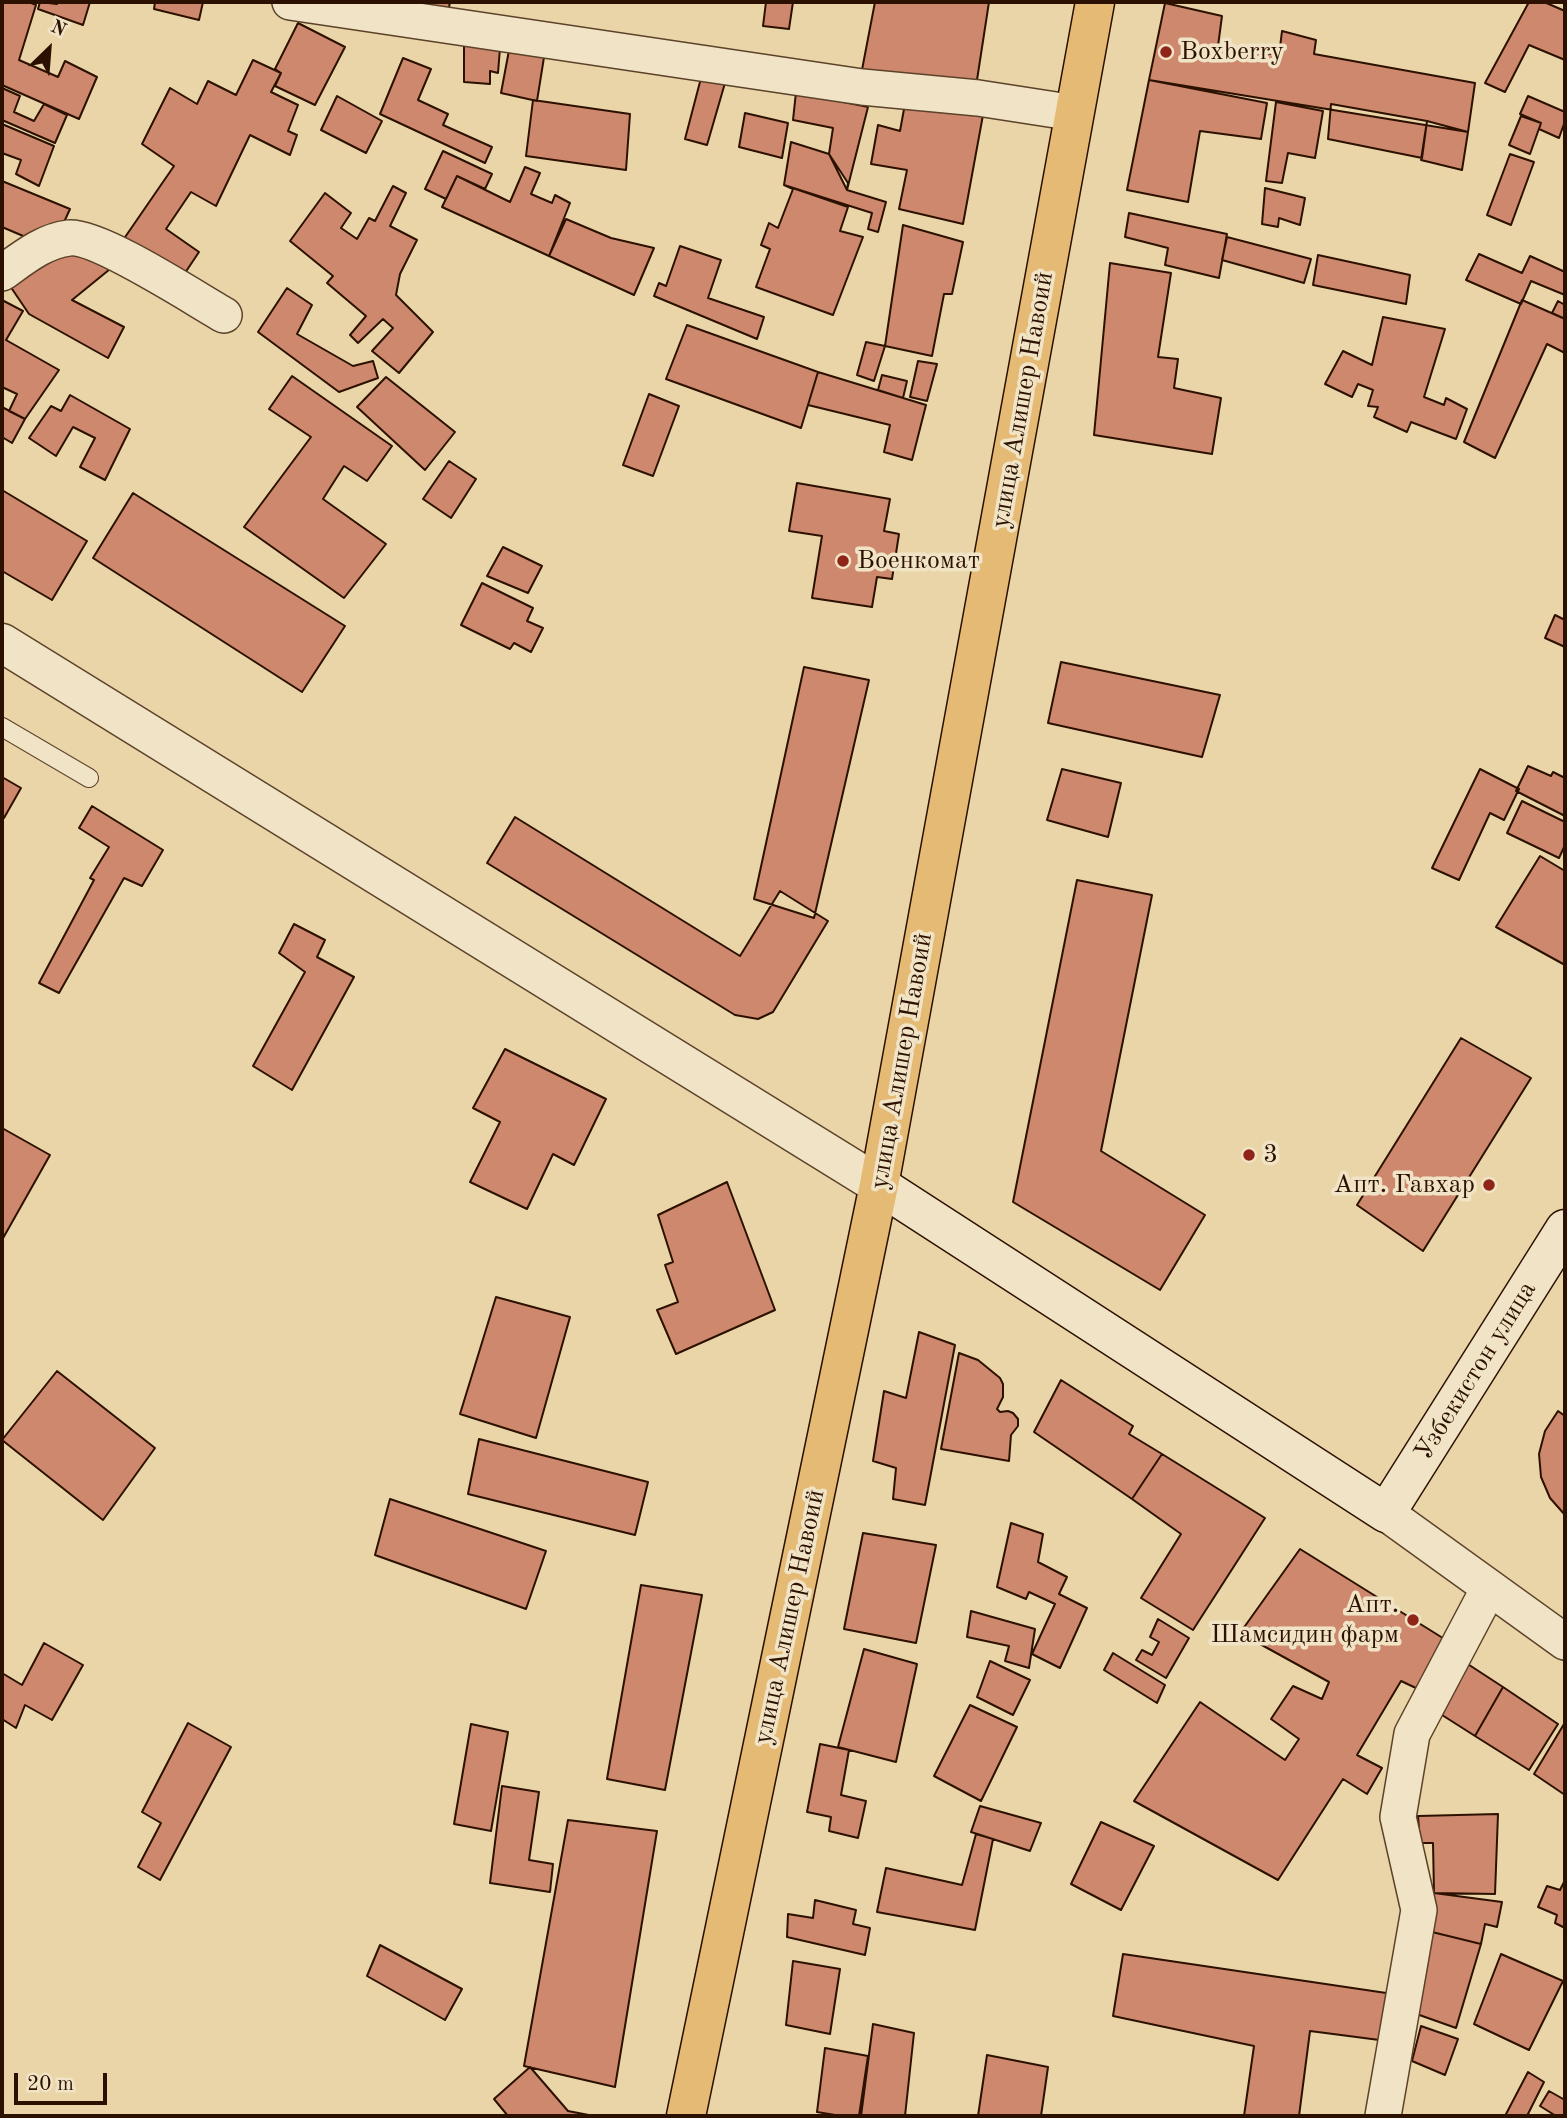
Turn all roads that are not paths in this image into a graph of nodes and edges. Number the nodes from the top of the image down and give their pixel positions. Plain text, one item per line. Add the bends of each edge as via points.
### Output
1 (290, 2) edge
2 (1095, 2) edge
3 (1075, 113) junction
4 (2, 273) edge
5 (224, 315) dead end
6 (2, 643) edge
7 (2, 727) edge
8 (89, 778) dead end
9 (879, 1185) junction
10 (1565, 1229) edge
11 (1386, 1513) junction
12 (1489, 1588) junction
13 (1565, 1642) edge
14 (686, 2116) edge
15 (1383, 2116) edge

1 - 3 street via 862,87
2 - 3 main road, улица Алишер Навоий
3 - 9 main road, улица Алишер Навоий
4 - 5 street via 38,247 70,238 103,246
6 - 9 street
7 - 8 lane
9 - 11 street
9 - 14 main road, улица Алишер Навоий
10 - 11 street, Узбекистон улица
11 - 12 street
12 - 13 street
12 - 15 street via 1412,1734 1398,1817 1419,1910

